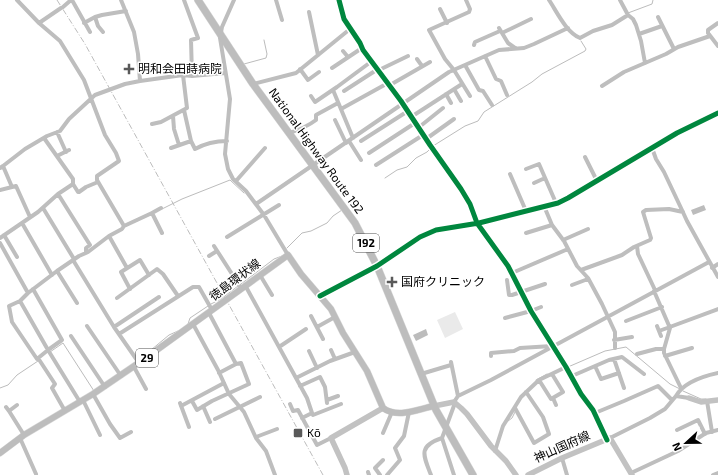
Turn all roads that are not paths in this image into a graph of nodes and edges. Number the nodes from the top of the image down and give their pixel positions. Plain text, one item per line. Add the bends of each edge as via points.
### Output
1 (17, 0) edge
2 (72, 0) edge
3 (121, 0) edge
4 (184, 0) edge
5 (198, 0) edge
6 (234, 0) edge
7 (276, 0) edge
8 (339, 0) edge
9 (466, 0) edge
10 (549, 0) edge
11 (620, 0) edge
12 (440, 9) dead end
13 (126, 11) junction
14 (309, 12) dead end
15 (628, 15) junction
16 (95, 17) junction
17 (658, 17) dead end
18 (531, 19) dead end
19 (282, 20) dead end
20 (40, 23) junction
21 (84, 23) junction
22 (447, 23) junction
23 (718, 23) edge
24 (662, 26) junction
25 (568, 28) junction
26 (350, 29) junction
27 (500, 31) junction
28 (90, 32) dead end
29 (103, 32) dead end
30 (220, 34) junction
31 (639, 34) junction
32 (710, 36) junction
33 (474, 44) dead end
34 (718, 46) edge
35 (362, 48) junction
36 (516, 48) junction
37 (674, 49) junction
38 (343, 51) dead end
39 (318, 56) junction
40 (408, 56) dead end
41 (485, 56) junction
42 (348, 58) junction
43 (418, 59) dead end
44 (372, 61) junction
45 (430, 62) dead end
46 (645, 63) junction
47 (465, 65) junction
48 (332, 66) dead end
49 (422, 66) junction
50 (300, 69) junction
51 (379, 70) junction
52 (454, 70) junction
53 (320, 72) dead end
54 (225, 73) junction
55 (183, 75) junction
56 (192, 76) junction
57 (140, 81) junction
58 (254, 84) junction
59 (389, 84) junction
60 (462, 84) junction
61 (602, 86) dead end
62 (454, 89) junction
63 (333, 90) junction
64 (344, 91) dead end
65 (446, 94) junction
66 (507, 95) dead end
67 (311, 96) dead end
68 (470, 96) dead end
69 (91, 99) junction
70 (461, 101) dead end
71 (338, 103) junction
72 (402, 103) junction
73 (451, 103) dead end
74 (492, 105) dead end
75 (443, 108) dead end
76 (341, 109) junction
77 (184, 110) junction
78 (408, 111) junction
79 (718, 113) edge
80 (172, 116) junction
81 (411, 117) junction
82 (335, 120) dead end
83 (454, 120) dead end
84 (415, 123) junction
85 (152, 124) dead end
86 (418, 128) junction
87 (56, 132) junction
88 (289, 133) junction
89 (423, 135) junction
90 (44, 138) junction
91 (353, 138) junction
92 (426, 139) junction
93 (191, 141) junction
94 (227, 141) junction
95 (361, 141) dead end
96 (347, 142) junction
97 (179, 145) junction
98 (171, 148) dead end
99 (265, 148) dead end
100 (652, 148) junction
101 (369, 153) dead end
102 (58, 156) junction
103 (585, 157) dead end
104 (361, 160) dead end
105 (313, 166) junction
106 (376, 166) dead end
107 (1, 167) edge
108 (526, 169) dead end
109 (513, 177) dead end
110 (545, 178) junction
111 (236, 181) junction
112 (597, 181) junction
113 (98, 182) junction
114 (534, 183) dead end
115 (73, 184) junction
116 (12, 187) junction
117 (0, 190) edge
118 (58, 194) junction
119 (556, 203) junction
120 (256, 204) junction
121 (279, 205) dead end
122 (544, 206) junction
123 (43, 208) junction
124 (161, 208) dead end
125 (526, 211) junction
126 (683, 212) junction
127 (153, 214) junction
128 (264, 215) junction
129 (30, 218) junction
130 (22, 223) junction
131 (477, 223) junction
132 (532, 225) dead end
133 (552, 225) junction
134 (123, 227) junction
135 (588, 229) dead end
136 (533, 231) junction
137 (162, 233) dead end
138 (526, 233) dead end
139 (2, 236) edge
140 (109, 236) junction
141 (228, 237) dead end
142 (563, 240) junction
143 (0, 243) edge
144 (214, 246) dead end
145 (637, 246) junction
146 (568, 250) junction
147 (218, 251) junction
148 (86, 253) junction
149 (288, 255) junction
150 (209, 256) dead end
151 (17, 257) dead end
152 (73, 259) junction
153 (709, 262) junction
154 (718, 264) edge
155 (377, 266) junction
156 (127, 268) junction
157 (712, 268) junction
158 (581, 270) junction
159 (57, 271) junction
160 (512, 273) junction
161 (52, 274) junction
162 (260, 274) junction
163 (149, 275) junction
164 (718, 277) edge
165 (588, 279) junction
166 (507, 280) dead end
167 (545, 284) dead end
168 (572, 285) dead end
169 (242, 286) junction
170 (33, 289) junction
171 (130, 289) junction
172 (655, 290) junction
173 (521, 292) junction
174 (28, 293) junction
175 (178, 296) junction
176 (272, 296) dead end
177 (320, 296) junction
178 (159, 297) dead end
179 (117, 298) dead end
180 (20, 301) junction
181 (77, 303) dead end
182 (541, 307) dead end
183 (662, 307) junction
184 (210, 308) junction
185 (718, 309) edge
186 (531, 311) junction
187 (311, 316) dead end
188 (608, 316) junction
189 (335, 317) junction
190 (505, 318) dead end
191 (626, 321) dead end
192 (193, 324) junction
193 (87, 326) dead end
194 (114, 327) junction
195 (317, 327) junction
196 (670, 328) junction
197 (306, 329) dead end
198 (659, 331) dead end
199 (119, 334) junction
200 (71, 336) dead end
201 (632, 337) dead end
202 (323, 339) dead end
203 (614, 340) junction
204 (553, 346) junction
205 (279, 347) junction
206 (615, 348) dead end
207 (692, 348) dead end
208 (664, 349) junction
209 (331, 350) dead end
210 (49, 351) junction
211 (309, 351) dead end
212 (355, 352) junction
213 (637, 354) dead end
214 (491, 356) dead end
215 (666, 356) junction
216 (39, 359) junction
217 (335, 359) junction
218 (614, 359) junction
219 (137, 363) junction
220 (236, 364) junction
221 (595, 366) junction
222 (566, 367) junction
223 (317, 368) junction
224 (718, 372) edge
225 (219, 373) junction
226 (619, 373) junction
227 (120, 374) junction
228 (421, 374) junction
229 (552, 374) junction
230 (644, 374) dead end
231 (572, 376) junction
232 (296, 378) junction
233 (539, 380) junction
234 (224, 383) junction
235 (103, 385) junction
236 (300, 386) junction
237 (624, 388) dead end
238 (146, 389) dead end
239 (681, 389) junction
240 (526, 392) junction
241 (94, 394) junction
242 (229, 394) junction
243 (335, 396) dead end
244 (458, 396) junction
245 (676, 396) junction
246 (260, 397) dead end
247 (553, 398) junction
248 (689, 398) joint
249 (672, 400) junction
250 (718, 400) edge
251 (82, 401) junction
252 (192, 401) junction
253 (708, 401) junction
254 (454, 403) junction
255 (290, 404) dead end
256 (342, 404) dead end
257 (17, 405) dead end
258 (556, 405) dead end
259 (203, 406) junction
260 (434, 406) junction
261 (240, 408) junction
262 (383, 408) junction
263 (514, 408) junction
264 (65, 411) junction
265 (392, 412) junction
266 (410, 412) junction
267 (595, 413) junction
268 (313, 415) dead end
269 (216, 418) dead end
270 (302, 418) junction
271 (210, 422) dead end
272 (190, 424) dead end
273 (684, 426) junction
274 (446, 428) junction
275 (277, 429) dead end
276 (677, 430) dead end
277 (718, 430) edge
278 (130, 432) dead end
279 (686, 432) dead end
280 (712, 432) junction
281 (382, 433) dead end
282 (705, 434) junction
283 (100, 435) dead end
284 (22, 437) junction
285 (256, 437) junction
286 (331, 438) junction
287 (442, 438) junction
288 (608, 439) junction
289 (495, 451) junction
290 (0, 453) edge
291 (562, 458) junction
292 (383, 460) dead end
293 (718, 473) edge
294 (36, 474) edge
295 (632, 474) edge
296 (275, 475) edge
297 (347, 475) edge
298 (380, 475) edge
299 (387, 475) edge
300 (430, 475) edge
301 (454, 475) edge
302 (473, 475) edge
303 (516, 475) edge
304 (528, 475) edge
305 (567, 475) edge
306 (712, 475) edge

1 - 20 street
2 - 20 street
2 - 21 street
3 - 13 street
4 - 56 street via 198,38 191,40
5 - 30 highway, National Highway Route 192 / 192
6 - 30 street
7 - 19 street
8 - 26 street via 344,19
9 - 22 street via 469,12
10 - 25 street
11 - 15 street
12 - 22 street
13 - 16 street
13 - 57 street via 134,32
14 - 39 street
15 - 25 street via 612,25 580,38
15 - 31 street via 633,19
16 - 21 street
16 - 29 street
17 - 24 street
18 - 27 street
20 - 69 street via 60,41 84,80
21 - 28 street
22 - 52 street via 429,30
23 - 32 street via 708,30
24 - 31 street
24 - 37 street
25 - 36 street via 524,48
26 - 35 street
26 - 39 street
27 - 33 street
27 - 36 street via 508,43
30 - 54 street
30 - 58 highway, National Highway Route 192 / 192
31 - 46 street
32 - 34 street
32 - 37 street
35 - 42 street
35 - 44 street
36 - 41 street via 499,50
37 - 46 street
38 - 42 street
39 - 50 street
40 - 51 street
41 - 47 street
41 - 66 street
42 - 48 street
43 - 49 street
44 - 51 street
44 - 63 street
45 - 49 street
46 - 61 street
47 - 52 street
47 - 74 street via 479,90 483,91
49 - 59 street
50 - 53 street via 308,80
50 - 58 street via 291,75
51 - 59 street
51 - 64 street
52 - 60 street
52 - 72 street
54 - 56 street
54 - 94 street via 230,99
55 - 56 street
55 - 57 street
55 - 77 street via 187,108
57 - 69 street via 95,95
58 - 88 highway, National Highway Route 192 / 192
59 - 72 street
59 - 76 street
60 - 62 street
60 - 68 street
62 - 65 street
62 - 70 street
63 - 67 street via 314,102
63 - 71 street
65 - 73 street
65 - 81 street
69 - 87 street via 60,131
69 - 113 street via 105,135 119,161 97,176
71 - 76 street
71 - 88 street via 316,115 316,120 311,124
72 - 78 street
72 - 91 street
75 - 86 street
76 - 91 street
77 - 80 street
77 - 93 street
78 - 81 street
78 - 95 street
79 - 100 street
80 - 85 street
80 - 97 street
81 - 84 street
82 - 96 street
83 - 92 street
84 - 86 street
84 - 101 street
86 - 89 street
87 - 90 street
87 - 102 street via 68,151
88 - 105 highway, National Highway Route 192 / 192
89 - 92 street
89 - 106 street
90 - 102 street
90 - 107 street
91 - 96 street
92 - 131 street via 461,189
93 - 94 street via 195,149
93 - 97 street
94 - 111 street via 226,162
96 - 104 street
96 - 105 street
97 - 98 street
99 - 111 street
100 - 112 street
100 - 126 street
102 - 115 street via 73,179
103 - 112 street
105 - 120 street
105 - 155 highway, National Highway Route 192 / 192 via 354,222
107 - 116 street
108 - 110 street via 539,164
109 - 125 street
110 - 114 street
110 - 119 street
111 - 120 street
112 - 119 street
113 - 115 street via 79,192
113 - 134 street
115 - 118 street
116 - 117 street
116 - 129 street via 16,186
118 - 123 street
118 - 148 street via 90,245 86,248
119 - 122 street
120 - 128 street
121 - 128 street
122 - 125 street
122 - 133 street
123 - 129 street
123 - 152 street
124 - 127 street
125 - 131 street
126 - 145 street via 669,209 643,212 651,238
126 - 153 street
127 - 134 street
127 - 137 street
128 - 141 street
128 - 149 street
129 - 130 street
130 - 139 street
130 - 161 street
131 - 155 street via 428,233
131 - 160 street
132 - 136 street
133 - 136 street
133 - 142 street
134 - 140 street
135 - 142 street
136 - 138 street
139 - 151 street
140 - 148 street
140 - 156 street
142 - 146 street
143 - 174 street
144 - 147 street
145 - 158 street via 622,255
145 - 172 street via 638,254
146 - 158 street
146 - 160 street
147 - 150 street
147 - 169 street via 223,263
148 - 152 street
149 - 162 main road, 徳島環状線 / 29
149 - 177 main road
152 - 159 street
152 - 194 street
153 - 157 street
153 - 172 street
154 - 157 street
155 - 177 street
155 - 228 highway, National Highway Route 192 / 192
156 - 163 street via 140,260
156 - 171 street via 121,272
157 - 164 street
158 - 165 street
159 - 161 street
159 - 181 street
160 - 173 street
161 - 170 street
162 - 169 main road, 徳島環状線 / 29
162 - 176 street
163 - 171 street
163 - 175 street via 157,269
165 - 168 street
165 - 188 street
166 - 173 street via 510,295
167 - 173 street
169 - 184 main road, 徳島環状線 / 29
169 - 205 street
170 - 174 street
170 - 210 street via 62,340
171 - 179 street
172 - 183 street
172 - 188 street
173 - 186 street
174 - 180 street
175 - 184 street via 193,287 199,287
175 - 199 street
177 - 189 main road
178 - 194 street
180 - 210 street
180 - 216 street via 9,306 12,322
182 - 186 street
183 - 191 street
183 - 196 street
184 - 192 main road, 徳島環状線 / 29
184 - 220 street
185 - 196 street
186 - 190 street
186 - 204 street
187 - 195 street
188 - 203 street via 615,332
188 - 204 street
189 - 195 street
189 - 212 main road
192 - 219 main road, 徳島環状線 / 29
192 - 225 street
193 - 227 street
194 - 199 street
195 - 202 street
196 - 198 street
196 - 208 street
197 - 205 street
199 - 219 street
200 - 235 street
201 - 203 street
203 - 206 street
204 - 214 street via 520,348 491,353
204 - 222 street
204 - 244 street
205 - 232 street
207 - 215 street
208 - 213 street
208 - 215 street
209 - 217 street
210 - 216 street
210 - 251 street
211 - 223 street
212 - 217 street
212 - 262 main road via 367,371
215 - 239 street
216 - 264 street via 55,384 52,388
217 - 223 street
218 - 221 street
218 - 226 street
218 - 230 street via 622,357
219 - 227 main road, 徳島環状線 / 29
219 - 238 street
220 - 225 street
220 - 242 street via 241,363 249,384
221 - 226 street via 601,379
221 - 231 street
222 - 229 street
222 - 231 street
223 - 232 street
224 - 239 street
225 - 234 street
226 - 237 street
227 - 235 main road, 徳島環状線 / 29
228 - 244 street via 451,364
228 - 260 highway, National Highway Route 192 / 192
229 - 233 street
229 - 247 street via 562,392
231 - 267 street
232 - 236 street
233 - 240 street
233 - 247 street via 551,399
234 - 242 street
234 - 252 street
235 - 241 main road, 徳島環状線 / 29
236 - 243 street via 320,377 327,402
236 - 270 street via 312,414
239 - 245 street
240 - 263 street
240 - 263 street via 543,417 549,434 534,443
241 - 251 main road, 徳島環状線 / 29
241 - 278 street via 120,438
242 - 259 street
242 - 261 street
244 - 254 street
245 - 248 street
245 - 249 street
246 - 261 street
247 - 258 street
248 - 253 main road via 701,402
249 - 267 street via 658,386
249 - 288 street via 665,409
250 - 253 main road
251 - 264 main road, 徳島環状線 / 29
251 - 283 street
252 - 259 street via 197,410
252 - 272 street via 181,404
253 - 280 street
254 - 260 main road
254 - 274 street
254 - 289 main road via 467,414
255 - 270 street via 293,411 298,410
256 - 268 street
257 - 284 street via 7,409
259 - 271 street
260 - 266 main road
260 - 274 highway, National Highway Route 192 / 192
261 - 269 street
261 - 285 street
262 - 265 main road
262 - 286 main road
263 - 289 street via 503,426
264 - 284 main road, 徳島環状線 / 29
265 - 266 main road
265 - 281 street
266 - 299 street via 404,436 395,448 400,460
267 - 288 street
270 - 286 street via 317,445
273 - 276 street
273 - 279 street
273 - 282 street via 698,420
274 - 287 street
274 - 302 highway, National Highway Route 192 / 192
275 - 285 street
277 - 280 street
280 - 282 street
282 - 295 street
284 - 290 main road, 徳島環状線 / 29
284 - 294 street
285 - 296 street via 266,450
286 - 297 main road
287 - 300 street via 431,442 424,451
287 - 301 street
288 - 291 main road, 神山国府線
288 - 295 main road, 神山国府線
289 - 303 main road
291 - 304 main road, 神山国府線
291 - 305 street
292 - 298 street via 375,468
293 - 306 street

